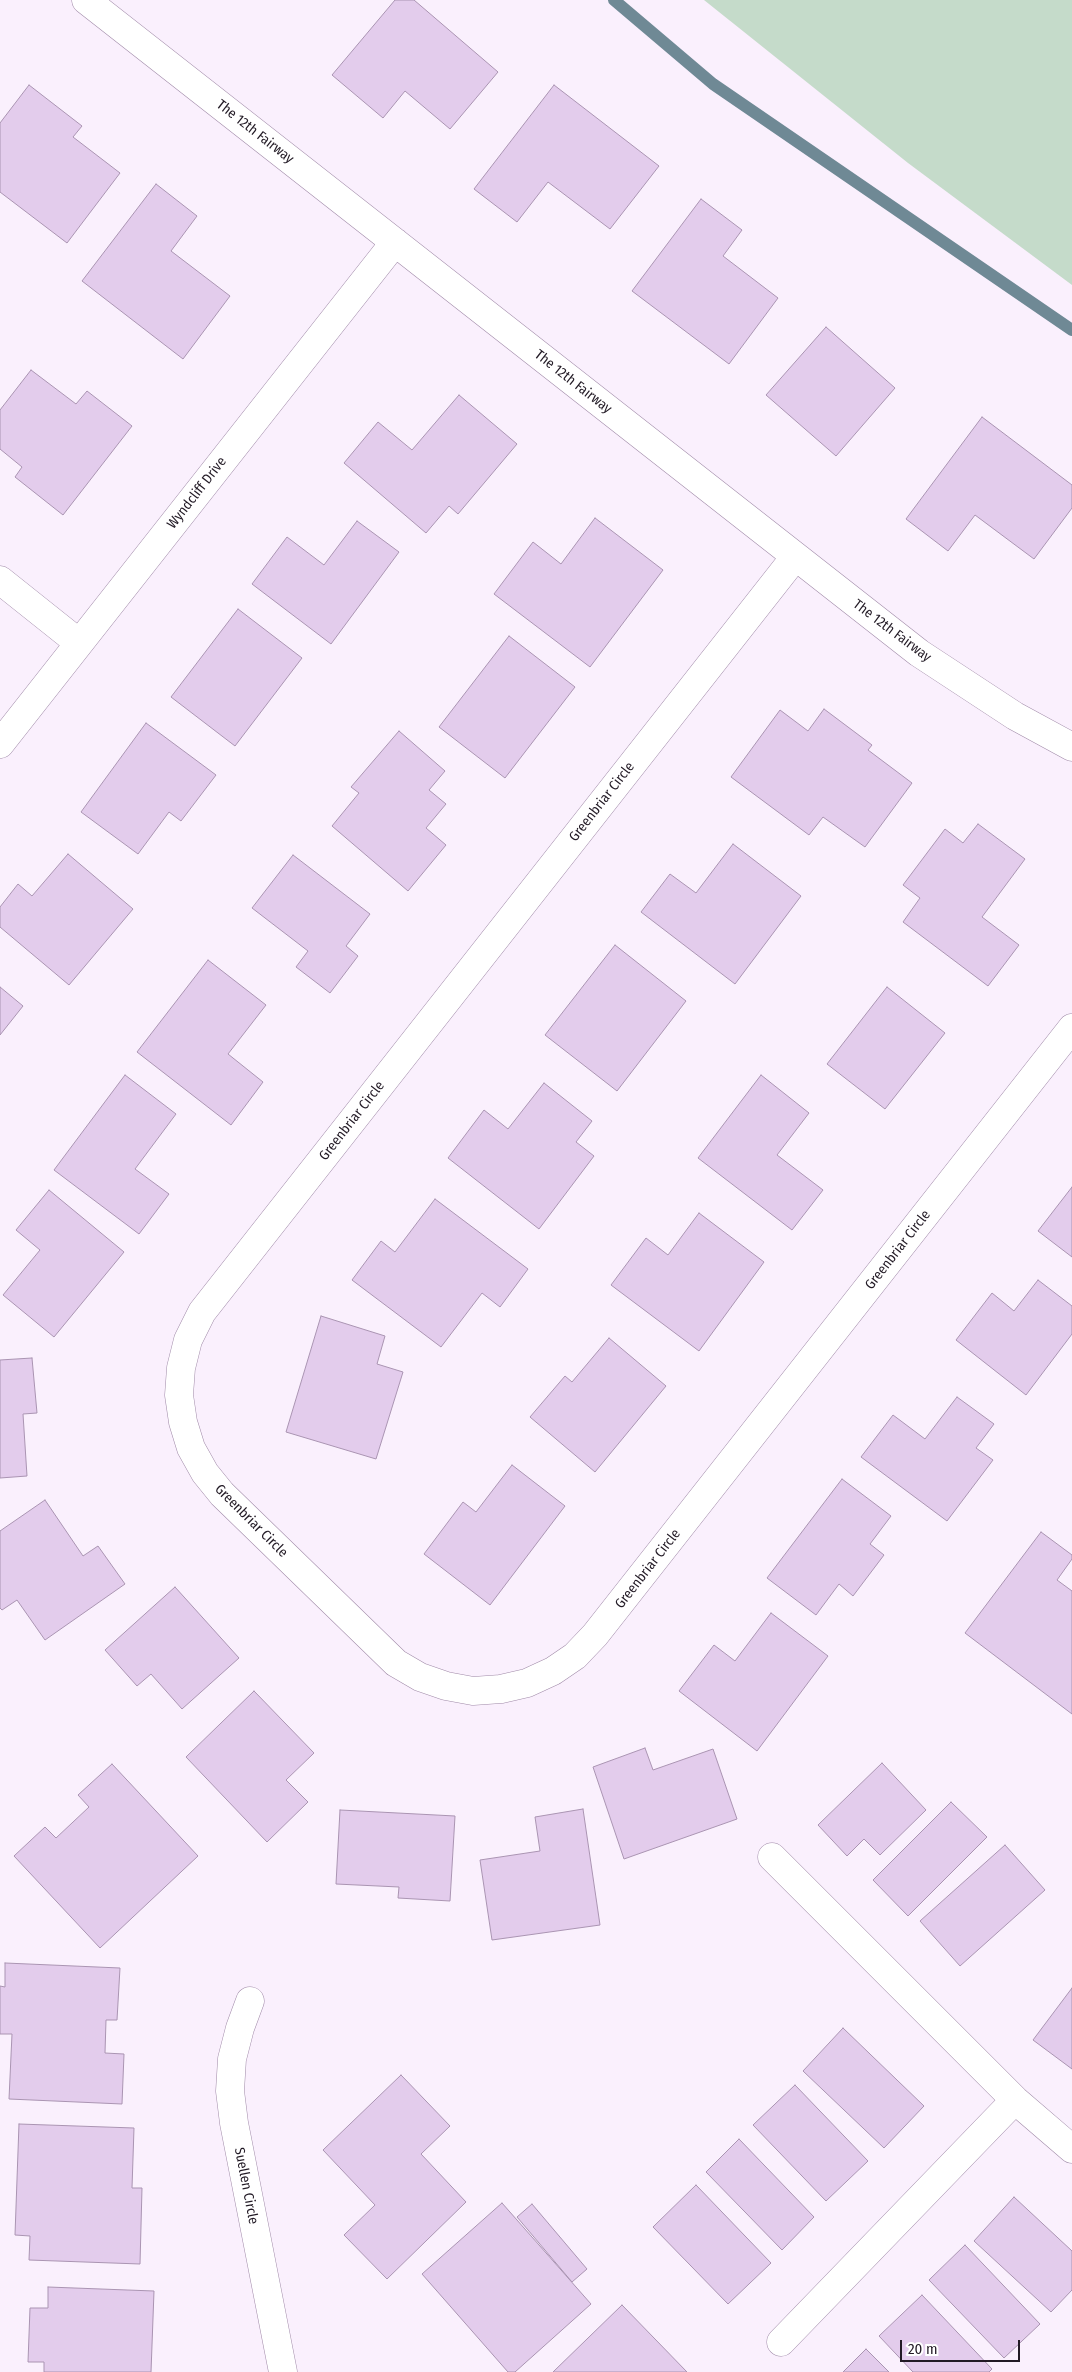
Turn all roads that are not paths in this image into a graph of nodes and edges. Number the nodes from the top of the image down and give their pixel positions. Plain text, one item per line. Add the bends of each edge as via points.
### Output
1 (86, 0) edge
2 (394, 242) junction
3 (795, 557) junction
4 (0, 580) edge
5 (80, 642) junction
6 (0, 744) edge
7 (1072, 747) edge
8 (1072, 1028) edge
9 (772, 1858) dead end
10 (250, 2001) dead end
11 (1015, 2100) junction
12 (1072, 2149) edge
13 (782, 2342) dead end
14 (283, 2372) edge

1 - 2 street, The 12th Fairway
2 - 3 street, The 12th Fairway
2 - 5 street, Wyndcliff Drive
3 - 7 street, The 12th Fairway via 919,653 1015,716
3 - 8 street, Greenbriar Circle via 202,1312 188,1340 179,1395 191,1448 205,1473 222,1494 396,1663 420,1677 473,1691 501,1690 553,1671 575,1656 596,1635
4 - 5 street
5 - 6 street, Wyndcliff Drive
9 - 11 street
10 - 14 street, Suellen Circle via 232,2059 230,2091
11 - 12 street
11 - 13 street

